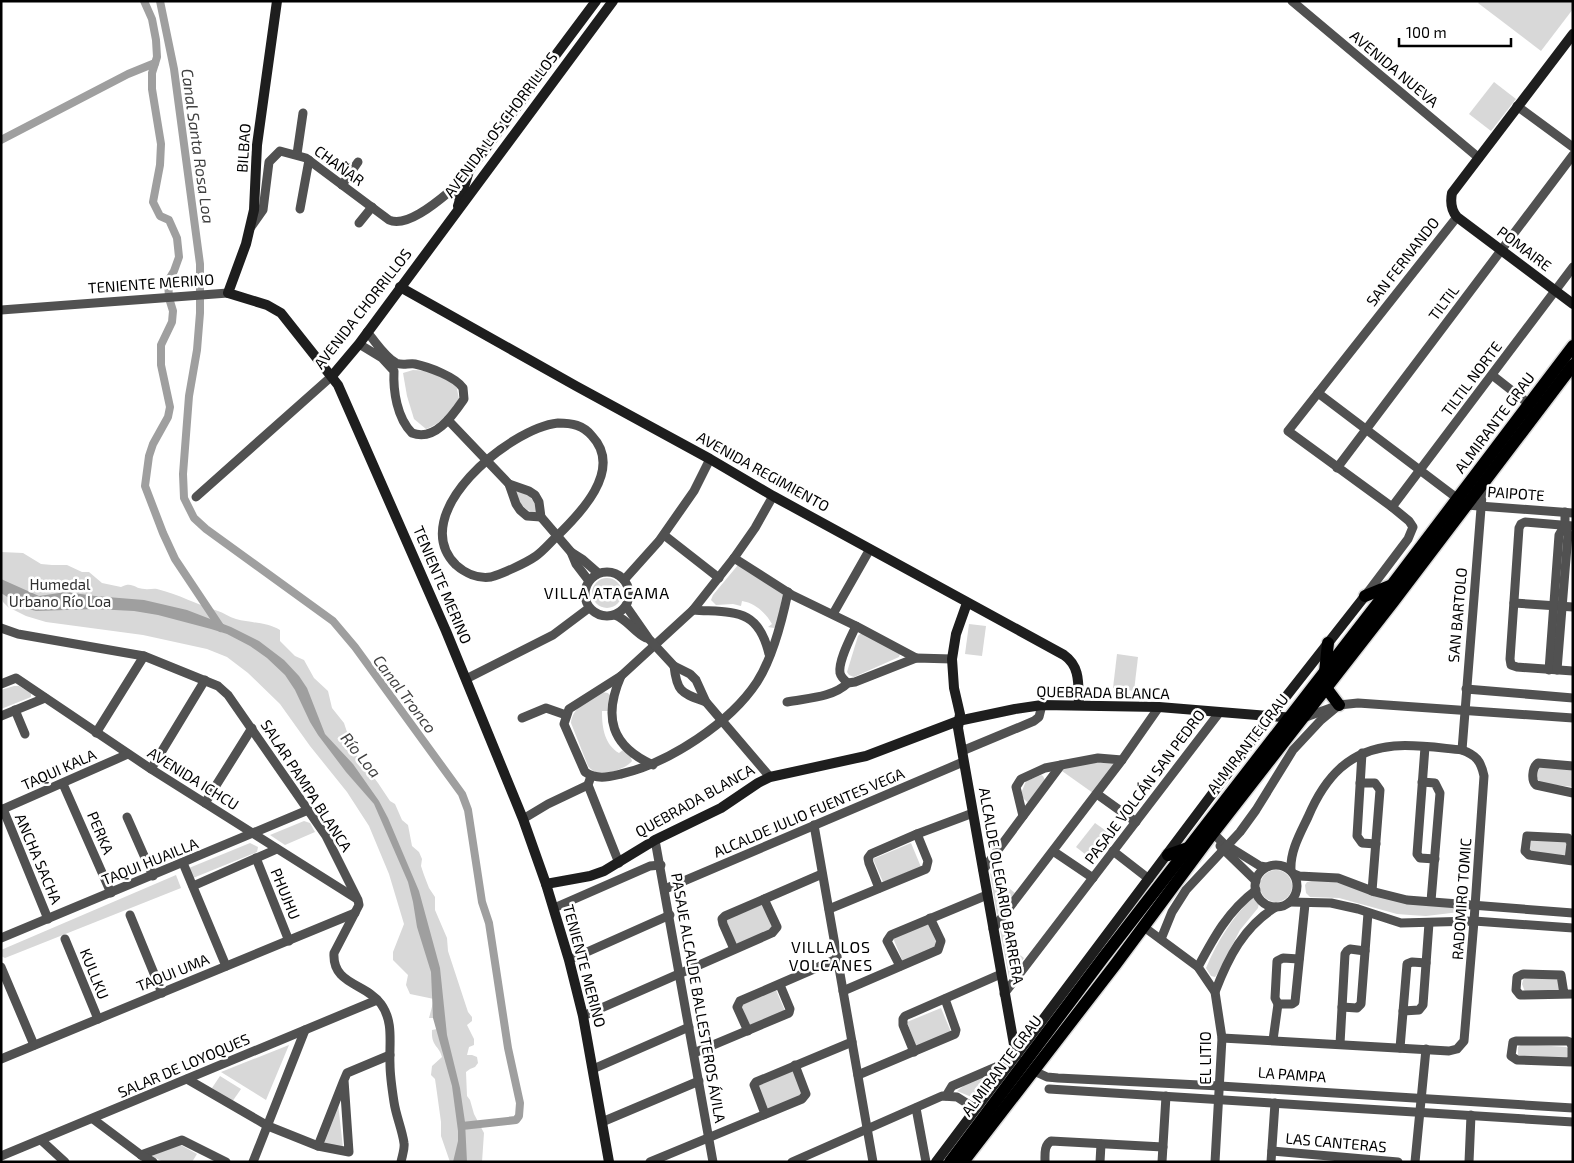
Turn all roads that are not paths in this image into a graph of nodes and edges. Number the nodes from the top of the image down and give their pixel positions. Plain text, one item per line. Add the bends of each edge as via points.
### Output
1 (277, 1) edge
2 (596, 1) edge
3 (613, 1) edge
4 (1292, 1) edge
5 (1573, 34) edge
6 (1517, 106) junction
7 (303, 113) dead end
8 (1573, 147) edge
9 (297, 154) junction
10 (1573, 155) edge
11 (1479, 158) junction
12 (309, 160) junction
13 (358, 162) dead end
14 (468, 174) junction
15 (483, 176) junction
16 (342, 185) junction
17 (449, 192) junction
18 (460, 198) junction
19 (372, 207) junction
20 (300, 209) dead end
21 (457, 212) junction
22 (1457, 217) junction
23 (359, 223) dead end
24 (251, 227) junction
25 (1501, 250) junction
26 (1573, 267) edge
27 (400, 287) junction
28 (1555, 291) junction
29 (228, 293) junction
30 (1573, 304) edge
31 (1, 310) edge
32 (367, 332) junction
33 (359, 344) junction
34 (1573, 346) edge
35 (1573, 365) edge
36 (398, 368) junction
37 (1492, 375) junction
38 (332, 376) junction
39 (1318, 393) junction
40 (1529, 404) junction
41 (448, 420) junction
42 (1366, 430) junction
43 (710, 459) junction
44 (487, 460) junction
45 (1337, 468) junction
46 (1420, 469) junction
47 (1483, 482) junction
48 (509, 484) junction
49 (773, 496) junction
50 (196, 497) dead end
51 (1462, 502) junction
52 (1481, 506) junction
53 (1392, 507) junction
54 (1569, 512) edge
55 (541, 517) junction
56 (1569, 525) edge
57 (664, 535) junction
58 (557, 536) junction
59 (870, 549) junction
60 (571, 552) junction
61 (734, 558) junction
62 (598, 573) junction
63 (719, 578) junction
64 (624, 580) junction
65 (589, 581) junction
66 (1392, 585) junction
67 (788, 592) junction
68 (1365, 596) junction
69 (967, 603) junction
70 (1514, 603) junction
71 (626, 606) junction
72 (1558, 606) junction
73 (1573, 607) edge
74 (589, 608) junction
75 (693, 610) junction
76 (833, 614) junction
77 (615, 615) junction
78 (856, 626) junction
79 (1, 628) edge
80 (652, 642) junction
81 (1328, 643) junction
82 (770, 655) junction
83 (144, 656) junction
84 (916, 658) junction
85 (952, 659) junction
86 (674, 666) junction
87 (1553, 670) junction
88 (1573, 671) edge
89 (1325, 672) junction
90 (621, 676) junction
91 (466, 679) junction
92 (205, 680) junction
93 (848, 683) junction
94 (1, 684) edge
95 (1326, 689) junction
96 (1466, 689) junction
97 (45, 698) junction
98 (1573, 698) edge
99 (706, 702) junction
100 (787, 702) dead end
101 (1042, 705) junction
102 (1079, 705) junction
103 (1339, 705) junction
104 (1159, 707) junction
105 (16, 710) junction
106 (1465, 710) junction
107 (1219, 713) junction
108 (566, 715) junction
109 (1, 716) edge
110 (1270, 717) junction
111 (522, 718) dead end
112 (1288, 718) junction
113 (1303, 718) junction
114 (1573, 718) edge
115 (722, 719) junction
116 (958, 721) junction
117 (252, 728) junction
118 (96, 733) junction
119 (25, 734) dead end
120 (1425, 747) junction
121 (1462, 750) junction
122 (1362, 753) junction
123 (128, 754) junction
124 (962, 756) junction
125 (1122, 760) junction
126 (653, 765) junction
127 (1062, 765) junction
128 (1573, 766) edge
129 (151, 769) junction
130 (770, 777) junction
131 (589, 780) junction
132 (1422, 782) junction
133 (1360, 783) junction
134 (63, 784) junction
135 (1573, 793) edge
136 (1097, 794) junction
137 (205, 803) junction
138 (2, 810) edge
139 (308, 810) junction
140 (972, 813) junction
141 (1023, 816) junction
142 (127, 817) dead end
143 (522, 819) junction
144 (1136, 822) junction
145 (814, 825) junction
146 (253, 834) junction
147 (917, 834) junction
148 (1211, 836) junction
149 (655, 840) junction
150 (1376, 844) junction
151 (1226, 847) junction
152 (1188, 848) junction
153 (277, 849) junction
154 (1053, 851) junction
155 (1113, 851) junction
156 (1292, 854) junction
157 (1168, 855) junction
158 (256, 858) junction
159 (1434, 859) junction
160 (1571, 861) edge
161 (183, 863) junction
162 (619, 863) junction
163 (661, 865) junction
164 (1280, 865) junction
165 (1266, 867) junction
166 (983, 870) junction
167 (1292, 872) junction
168 (822, 874) junction
169 (153, 876) junction
170 (1093, 878) junction
171 (1149, 879) junction
172 (546, 884) junction
173 (193, 886) junction
174 (1256, 886) junction
175 (879, 888) junction
176 (665, 889) junction
177 (1372, 891) junction
178 (111, 892) junction
179 (987, 895) junction
180 (764, 899) junction
181 (358, 900) junction
182 (1431, 901) junction
183 (1290, 902) junction
184 (1305, 904) junction
185 (1476, 906) junction
186 (1276, 907) junction
187 (554, 908) junction
188 (829, 909) junction
189 (355, 913) junction
190 (1368, 913) junction
191 (1573, 913) edge
192 (130, 915) dead end
193 (670, 916) junction
194 (930, 918) junction
195 (48, 919) junction
196 (1474, 921) junction
197 (1428, 923) junction
198 (1144, 927) junction
199 (1573, 928) edge
200 (993, 929) junction
201 (1, 938) edge
202 (65, 939) dead end
203 (1103, 939) junction
204 (1161, 939) junction
205 (289, 941) junction
206 (734, 949) junction
207 (1365, 951) junction
208 (1103, 958) junction
209 (837, 959) junction
210 (1299, 959) junction
211 (569, 960) junction
212 (1426, 963) junction
213 (226, 966) junction
214 (900, 966) junction
215 (1, 967) edge
216 (1198, 967) junction
217 (680, 974) junction
218 (1001, 974) junction
219 (780, 984) junction
220 (843, 991) junction
221 (1215, 992) junction
222 (162, 993) junction
223 (1004, 994) junction
224 (1568, 994) edge
225 (945, 999) junction
226 (377, 1000) junction
227 (1278, 1004) junction
228 (1342, 1007) junction
229 (1404, 1010) junction
230 (583, 1016) junction
231 (98, 1019) junction
232 (689, 1027) junction
233 (305, 1030) junction
234 (748, 1031) junction
235 (1222, 1038) junction
236 (1273, 1040) junction
237 (852, 1042) junction
238 (1340, 1044) junction
239 (34, 1045) junction
240 (1400, 1048) junction
241 (1426, 1049) junction
242 (914, 1052) junction
243 (694, 1054) junction
244 (390, 1055) junction
245 (1, 1059) edge
246 (1572, 1061) edge
247 (1025, 1064) junction
248 (795, 1065) junction
249 (1009, 1065) junction
250 (593, 1069) junction
251 (858, 1075) junction
252 (187, 1079) junction
253 (344, 1080) junction
254 (698, 1081) junction
255 (1220, 1086) junction
256 (1049, 1089) dead end
257 (946, 1096) junction
258 (1166, 1096) junction
259 (1420, 1098) junction
260 (1219, 1100) junction
261 (1275, 1103) junction
262 (916, 1108) junction
263 (1573, 1108) edge
264 (976, 1109) junction
265 (1419, 1112) junction
266 (765, 1114) junction
267 (1471, 1115) junction
268 (93, 1119) junction
269 (602, 1122) junction
270 (966, 1122) junction
271 (1573, 1122) edge
272 (268, 1126) junction
273 (867, 1128) junction
274 (708, 1137) junction
275 (41, 1140) junction
276 (964, 1143) junction
277 (1101, 1144) junction
278 (318, 1146) junction
279 (1163, 1147) junction
280 (1272, 1151) junction
281 (141, 1155) junction
282 (1, 1156) edge
283 (1359, 1160) edge
284 (65, 1162) edge
285 (153, 1162) edge
286 (226, 1162) edge
287 (253, 1162) edge
288 (401, 1162) edge
289 (609, 1162) edge
290 (650, 1162) edge
291 (712, 1162) edge
292 (792, 1162) edge
293 (873, 1162) edge
294 (926, 1162) edge
295 (936, 1162) edge
296 (950, 1162) edge
297 (963, 1162) edge
298 (1045, 1162) edge
299 (1100, 1162) edge
300 (1162, 1162) edge
301 (1215, 1162) edge
302 (1271, 1162) edge
303 (1398, 1162) edge
304 (1415, 1162) edge
305 (1468, 1162) edge

1 - 24 street, BILBAO via 257,145 256,198
2 - 14 street, AVENIDA LOS CHORRILLOS
3 - 15 street, AVENIDA LOS CHORRILLOS
4 - 11 street, AVENIDA NUEVA
5 - 6 street, SAN FERNANDO
6 - 8 street
6 - 11 street, SAN FERNANDO
7 - 9 street
9 - 12 street, CHAÑAR
9 - 24 street, CHAÑAR via 280,151 269,162 263,210
10 - 25 street, TILTIL
11 - 22 street, SAN FERNANDO via 1452,193 1451,207
12 - 16 street, CHAÑAR
12 - 20 street
13 - 16 street
14 - 15 street
14 - 17 street, CHAÑAR
14 - 18 street, AVENIDA LOS CHORRILLOS
15 - 21 street, AVENIDA LOS CHORRILLOS
16 - 19 street, CHAÑAR
17 - 18 street
17 - 19 street, CHAÑAR via 429,209 397,222
18 - 21 street, AVENIDA LOS CHORRILLOS
19 - 23 street
21 - 27 street, AVENIDA CHORRILLOS
22 - 25 street, POMAIRE
22 - 39 street, SAN FERNANDO
24 - 29 street, BILBAO
25 - 28 street, POMAIRE
25 - 42 street, TILTIL
26 - 28 street, TILTIL NORTE
27 - 32 street, AVENIDA CHORRILLOS
27 - 43 street, AVENIDA REGIMIENTO
28 - 30 street, POMAIRE
28 - 37 street, TILTIL NORTE
29 - 31 street, TENIENTE MERINO
29 - 38 street, TENIENTE MERINO via 267,305 281,313
32 - 33 street, AVENIDA CHORRILLOS
32 - 36 street
33 - 36 street
33 - 38 street, AVENIDA CHORRILLOS
34 - 40 main road, ALMIRANTE GRAU
35 - 47 main road, ALMIRANTE GRAU
36 - 41 street via 413,364 430,368 461,385 464,399
36 - 41 street via 394,388 410,432 425,436
37 - 40 street
37 - 46 street, TILTIL NORTE
38 - 50 street, AVENIDA CHORRILLOS
38 - 91 street, TENIENTE MERINO
39 - 42 street
39 - 45 street, SAN FERNANDO via 1288,431
40 - 51 main road, ALMIRANTE GRAU
41 - 44 street
42 - 45 street, TILTIL
42 - 46 street
43 - 49 street, AVENIDA REGIMIENTO
43 - 57 street via 694,491
44 - 48 street
44 - 58 street via 515,439 548,425 575,424 591,434 602,454 601,478 582,509
44 - 58 street via 456,495 443,524 444,546 450,559 467,573 491,577 536,556
45 - 53 street
46 - 51 street
46 - 53 street, TILTIL NORTE
47 - 51 main road, ALMIRANTE GRAU
47 - 52 street, SAN BARTOLO
48 - 55 street via 535,495
48 - 55 street via 520,510 527,516
49 - 59 street, AVENIDA REGIMIENTO
49 - 61 street
51 - 52 street, PAIPOTE
51 - 66 main road, ALMIRANTE GRAU
51 - 95 main road, ALMIRANTE GRAU
52 - 54 street, PAIPOTE
52 - 96 street, SAN BARTOLO
53 - 68 street, ALMIRANTE GRAU via 1413,527 1408,539
54 - 56 street
55 - 58 street
56 - 70 street via 1521,524
56 - 72 street
57 - 63 street
57 - 64 street
58 - 60 street
59 - 69 street, AVENIDA REGIMIENTO
59 - 76 street
60 - 62 street
60 - 65 street
61 - 63 street
61 - 67 street
62 - 64 street via 612,572
62 - 65 street
63 - 75 street
64 - 71 street via 630,593
65 - 74 street via 584,594
66 - 68 main road
66 - 89 main road, ALMIRANTE GRAU
67 - 76 street
67 - 82 street
68 - 81 street, ALMIRANTE GRAU
69 - 85 street, ALCALDE OLEGARIO BARRERA via 956,634
69 - 102 street, AVENIDA REGIMIENTO via 1071,660 1076,667
70 - 72 street
70 - 87 street via 1511,665
71 - 77 street
71 - 80 street
72 - 73 street
72 - 87 street
74 - 77 street via 601,616
74 - 91 street via 553,635
75 - 80 street
75 - 82 street via 746,616 762,632
76 - 78 street
77 - 80 street
78 - 84 street
78 - 93 street via 841,661 840,673
79 - 83 street, SALAR PAMPA BLANCA via 18,634
80 - 86 street
80 - 90 street
81 - 89 main road
81 - 110 street, ALMIRANTE GRAU
82 - 115 street via 757,682
83 - 92 street, SALAR PAMPA BLANCA
83 - 118 street
84 - 85 street
84 - 93 street
85 - 116 street, ALCALDE OLEGARIO BARRERA via 960,714
86 - 99 street via 696,680
86 - 99 street via 679,688
87 - 88 street
89 - 112 main road, ALMIRANTE GRAU
90 - 108 street via 574,704
90 - 126 street via 611,706 613,726 618,737 638,758
91 - 143 street, TENIENTE MERINO
92 - 117 street, SALAR PAMPA BLANCA via 228,695
92 - 129 street
93 - 100 street via 831,694
94 - 97 street, AVENIDA ICHCU via 16,678
95 - 103 main road
95 - 113 main road, ALMIRANTE GRAU
96 - 98 street
96 - 106 street, SAN BARTOLO
97 - 105 street
97 - 118 street, AVENIDA ICHCU
99 - 115 street
101 - 102 street, QUEBRADA BLANCA
101 - 116 street, QUEBRADA BLANCA
101 - 124 street, ALCALDE JULIO FUENTES VEGA via 1039,717 1034,721
102 - 104 street, QUEBRADA BLANCA
103 - 106 street, QUEBRADA BLANCA via 1358,703
103 - 113 street, QUEBRADA BLANCA
103 - 151 street via 1316,724 1293,750 1256,810
104 - 107 street, QUEBRADA BLANCA
104 - 125 street
105 - 109 street
105 - 119 street
106 - 114 street, QUEBRADA BLANCA
106 - 121 street, SAN BARTOLO
107 - 110 street, QUEBRADA BLANCA
107 - 144 street, PASAJE VOLCÁN SAN PEDRO
108 - 111 street via 546,708
108 - 131 street via 564,724
110 - 112 street, QUEBRADA BLANCA
110 - 157 street, ALMIRANTE GRAU
112 - 113 street, QUEBRADA BLANCA
112 - 152 main road, ALMIRANTE GRAU
113 - 148 main road, ALMIRANTE GRAU
115 - 126 street via 675,754
115 - 130 street
116 - 124 street, ALCALDE OLEGARIO BARRERA
116 - 130 street, QUEBRADA BLANCA via 866,756
117 - 137 street
117 - 139 street, SALAR PAMPA BLANCA
118 - 123 street, AVENIDA ICHCU
120 - 121 street
120 - 122 street via 1394,746
120 - 132 street
121 - 185 street, RADOMIRO TOMIC via 1478,759 1484,776
122 - 133 street
122 - 156 street via 1346,762 1322,789
123 - 129 street, AVENIDA ICHCU
123 - 134 street, TAQUI KALA
124 - 140 street, ALCALDE OLEGARIO BARRERA
124 - 145 street, ALCALDE JULIO FUENTES VEGA
125 - 127 street via 1098,758
125 - 136 street
126 - 131 street
127 - 141 street
127 - 141 street via 1021,779 1016,787
128 - 135 street via 1538,763 1534,767 1533,781 1536,785
129 - 137 street, AVENIDA ICHCU
130 - 149 street, QUEBRADA BLANCA via 721,808
131 - 143 street
131 - 162 street
132 - 159 street via 1435,783 1440,792
132 - 159 street via 1417,854 1420,858
133 - 150 street via 1357,836 1362,843
133 - 150 street via 1375,784 1380,790
134 - 138 street, TAQUI KALA
134 - 178 street, PERKA
136 - 144 street
136 - 154 street
137 - 146 street, AVENIDA ICHCU
138 - 195 street, ANCHA SACHA
139 - 146 street, TAQUI HUAILLA
139 - 181 street, SALAR PAMPA BLANCA via 326,836
140 - 147 street
140 - 166 street, ALCALDE OLEGARIO BARRERA
141 - 166 street
142 - 169 street
143 - 172 street, TENIENTE MERINO
144 - 155 street, PASAJE VOLCÁN SAN PEDRO
145 - 168 street
145 - 176 street, ALCALDE JULIO FUENTES VEGA
146 - 153 street, AVENIDA ICHCU
146 - 161 street, TAQUI HUAILLA
147 - 175 street via 870,854 869,863
147 - 175 street via 928,860 926,869
148 - 151 street
148 - 198 main road, ALMIRANTE GRAU
149 - 162 street, QUEBRADA BLANCA
149 - 163 street, PASAJE ALCALDE BALLESTEROS ÁVILA
150 - 177 street
151 - 165 street
151 - 174 street
151 - 204 street via 1186,890
152 - 157 main road
152 - 208 main road, ALMIRANTE GRAU
153 - 158 street
153 - 181 street, AVENIDA ICHCU
154 - 170 street, PASAJE VOLCÁN SAN PEDRO
154 - 200 street
155 - 170 street, PASAJE VOLCÁN SAN PEDRO
155 - 171 street
156 - 164 street
156 - 167 street
157 - 171 street, ALMIRANTE GRAU
158 - 173 street
158 - 205 street, PHUJHU
159 - 182 street
160 - 160 street via 1529,855 1525,851 1527,836 1568,838
161 - 169 street, TAQUI HUAILLA
161 - 173 street
162 - 172 street, QUEBRADA BLANCA via 590,876
163 - 176 street, PASAJE ALCALDE BALLESTEROS ÁVILA
163 - 187 street via 650,866
164 - 165 street
164 - 167 street
165 - 174 street via 1260,873
166 - 179 street, ALCALDE OLEGARIO BARRERA
167 - 177 street via 1299,876 1338,878
167 - 183 street via 1297,888
168 - 180 street
168 - 188 street
169 - 178 street, TAQUI HUAILLA
170 - 223 street, PASAJE VOLCÁN SAN PEDRO
171 - 203 street, ALMIRANTE GRAU
172 - 187 street, TENIENTE MERINO
173 - 213 street
174 - 186 street via 1263,902
174 - 216 street via 1223,923
175 - 188 street
176 - 193 street, PASAJE ALCALDE BALLESTEROS ÁVILA
177 - 182 street via 1407,900
178 - 195 street, TAQUI HUAILLA
179 - 194 street
179 - 200 street, ALCALDE OLEGARIO BARRERA
180 - 206 street via 722,920
180 - 206 street via 776,930
181 - 189 street
182 - 185 street
183 - 184 street
183 - 186 street
184 - 190 street via 1331,904
184 - 210 street
185 - 191 street
185 - 196 street, RADOMIRO TOMIC
186 - 221 street via 1247,930
187 - 211 street, TENIENTE MERINO
188 - 209 street
189 - 205 street, TAQUI UMA
189 - 226 street via 334,953 335,966 345,979
190 - 197 street via 1401,924
190 - 207 street
192 - 222 street
193 - 211 street
193 - 217 street, PASAJE ALCALDE BALLESTEROS ÁVILA
194 - 214 street via 942,941 940,947
194 - 214 street via 891,935 887,940
195 - 201 street, TAQUI HUAILLA
196 - 197 street
196 - 199 street
196 - 241 street, RADOMIRO TOMIC via 1464,1041 1453,1050
197 - 212 street
198 - 204 street, EL LITIO
198 - 247 main road, ALMIRANTE GRAU
200 - 218 street, ALCALDE OLEGARIO BARRERA
202 - 231 street, KULLKU
203 - 208 main road
203 - 247 street, ALMIRANTE GRAU
204 - 216 street, EL LITIO
205 - 213 street, TAQUI UMA
206 - 217 street
207 - 228 street via 1360,1004 1357,1008
207 - 228 street via 1350,949 1345,954
208 - 247 main road, ALMIRANTE GRAU
209 - 219 street
209 - 220 street
210 - 227 street via 1296,1002
210 - 227 street via 1277,961 1275,998
211 - 230 street, TENIENTE MERINO
212 - 229 street via 1422,1008
212 - 229 street via 1407,964
213 - 222 street, TAQUI UMA
214 - 220 street
215 - 239 street
216 - 221 street, EL LITIO
217 - 230 street
217 - 232 street, PASAJE ALCALDE BALLESTEROS ÁVILA
218 - 223 street, ALCALDE OLEGARIO BARRERA
218 - 225 street
219 - 234 street via 789,1013
219 - 234 street via 737,1004
220 - 237 street
221 - 235 street, EL LITIO
222 - 231 street, TAQUI UMA
223 - 247 street, ALCALDE OLEGARIO BARRERA
224 - 224 street via 1520,995 1516,990 1517,977 1523,974 1561,975
225 - 242 street via 903,1019
225 - 242 street via 955,1034
226 - 233 street, SALAR DE LOYOQUES
226 - 244 street via 384,1009 391,1031
227 - 236 street
228 - 238 street
229 - 240 street
230 - 250 street, TENIENTE MERINO
231 - 239 street, TAQUI UMA
232 - 243 street, PASAJE ALCALDE BALLESTEROS ÁVILA
232 - 250 street
233 - 252 street, SALAR DE LOYOQUES
233 - 272 street
234 - 243 street
235 - 236 street, RADOMIRO TOMIC
235 - 255 street, EL LITIO
236 - 238 street, RADOMIRO TOMIC
237 - 248 street
237 - 251 street
238 - 240 street, RADOMIRO TOMIC
239 - 245 street, TAQUI UMA
240 - 241 street, RADOMIRO TOMIC
241 - 259 street
242 - 251 street
243 - 254 street, PASAJE ALCALDE BALLESTEROS ÁVILA
244 - 253 street via 347,1072
244 - 288 street via 394,1102 404,1145
246 - 246 street via 1572,1046 1567,1041 1516,1041 1512,1045 1511,1056 1514,1059
247 - 249 street, ALMIRANTE GRAU
247 - 255 street, LA PAMPA via 1047,1077
247 - 276 main road, ALMIRANTE GRAU
247 - 297 main road, ALMIRANTE GRAU
248 - 266 street via 806,1094
248 - 266 street via 754,1085
249 - 257 street via 1003,1064 952,1086
249 - 264 street, ALMIRANTE GRAU
250 - 269 street, TENIENTE MERINO
251 - 273 street
252 - 268 street, SALAR DE LOYOQUES
252 - 272 street
253 - 278 street
253 - 278 street via 349,1152
254 - 269 street
254 - 274 street, PASAJE ALCALDE BALLESTEROS ÁVILA
255 - 259 street, LA PAMPA
255 - 260 street, EL LITIO
256 - 258 street, LA PAMPA
257 - 262 street
257 - 264 street via 957,1097
258 - 260 street, LA PAMPA
258 - 279 street
259 - 263 street, LA PAMPA
259 - 265 street
260 - 261 street, LA PAMPA
260 - 301 street, EL LITIO
261 - 265 street, LA PAMPA
261 - 280 street
262 - 273 street
262 - 294 street
264 - 270 street, ALMIRANTE GRAU
265 - 267 street, LA PAMPA
265 - 304 street
266 - 274 street
267 - 271 street, LA PAMPA
267 - 305 street
268 - 275 street, SALAR DE LOYOQUES
268 - 281 street
269 - 289 street, TENIENTE MERINO
270 - 276 main road
270 - 295 street, ALMIRANTE GRAU
272 - 278 street
272 - 287 street
273 - 292 street
273 - 293 street
274 - 290 street
274 - 291 street, PASAJE ALCALDE BALLESTEROS ÁVILA
275 - 282 street, SALAR DE LOYOQUES
275 - 284 street
276 - 296 main road, ALMIRANTE GRAU
277 - 279 street
277 - 298 street via 1051,1141 1047,1143
277 - 299 street
279 - 300 street
280 - 283 street, LAS CANTERAS
280 - 302 street
281 - 285 street
281 - 286 street via 182,1140
283 - 303 street, LAS CANTERAS

